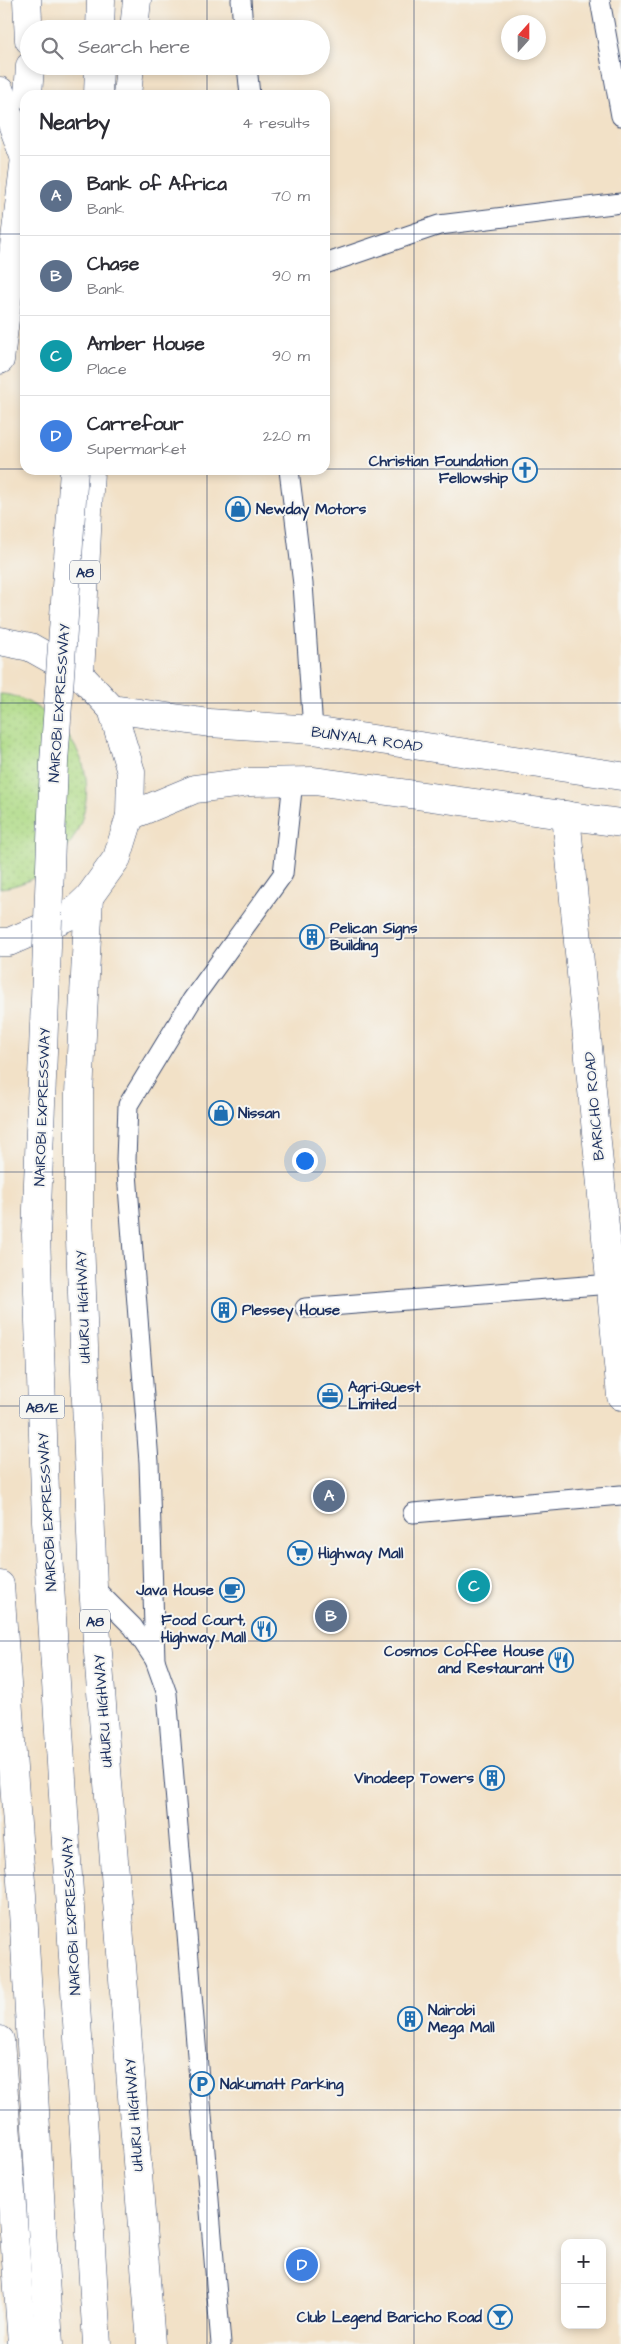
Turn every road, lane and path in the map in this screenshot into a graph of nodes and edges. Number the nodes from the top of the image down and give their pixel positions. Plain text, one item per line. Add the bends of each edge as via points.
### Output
1 (27, 0) edge
2 (100, 0) edge
3 (137, 0) edge
4 (240, 0) edge
5 (600, 0) edge
6 (28, 20) edge
7 (100, 20) edge
8 (135, 20) edge
9 (242, 20) edge
10 (29, 75) edge
11 (99, 75) edge
12 (101, 75) edge
13 (129, 75) edge
14 (248, 75) edge
15 (28, 90) edge
16 (98, 90) edge
17 (102, 90) edge
18 (128, 90) edge
19 (249, 90) edge
20 (0, 91) edge
21 (621, 116) edge
22 (20, 145) edge
23 (20, 198) edge
24 (621, 203) edge
25 (330, 262) edge
26 (0, 360) edge
27 (74, 475) edge
28 (90, 475) edge
29 (290, 475) edge
30 (0, 641) edge
31 (80, 675) junction
32 (112, 709) junction
33 (312, 730) junction
34 (621, 776) edge
35 (293, 781) junction
36 (566, 815) junction
37 (130, 816) junction
38 (621, 823) edge
39 (89, 897) junction
40 (0, 942) edge
41 (610, 1284) junction
42 (304, 1308) dead end
43 (621, 1396) edge
44 (621, 1494) edge
45 (413, 1513) dead end
46 (0, 1585) edge
47 (93, 1587) junction
48 (156, 1660) junction
49 (0, 2040) edge
50 (22, 2344) edge
51 (50, 2344) edge
52 (97, 2344) edge
53 (151, 2344) edge
54 (221, 2344) edge

1 - 6 main road
2 - 7 main road
3 - 8 main road
4 - 9 lane
5 - 21 lane
10 - 15 main road
11 - 16 main road
12 - 17 main road
13 - 18 main road
14 - 19 lane
20 - 22 main road
23 - 26 main road
24 - 25 lane via 439,225
27 - 52 main road, NAIROBI EXPRESSWAY / A8/E, bridge via 54,763 36,1234 46,1521
28 - 31 main road, A8
29 - 33 lane via 305,602
30 - 31 main road via 30,647
31 - 32 main road
32 - 33 main road, BUNYALA ROAD via 209,723
32 - 37 main road via 131,772
33 - 34 main road, BUNYALA ROAD
35 - 36 main road via 314,781
35 - 37 main road via 250,782 195,789
35 - 48 lane via 283,874 192,1000 128,1105 126,1160 149,1462
36 - 38 main road
36 - 41 main road, BARICHO ROAD
37 - 39 main road via 117,858
39 - 40 main road via 69,916 9,942
39 - 47 main road, UHURU HIGHWAY / A8 via 80,1076 79,1213
41 - 42 lane
41 - 43 main road, BARICHO ROAD
44 - 45 lane
46 - 51 main road
47 - 48 lane via 134,1628
47 - 53 main road, UHURU HIGHWAY / A8
48 - 54 lane via 167,1694
49 - 50 main road

